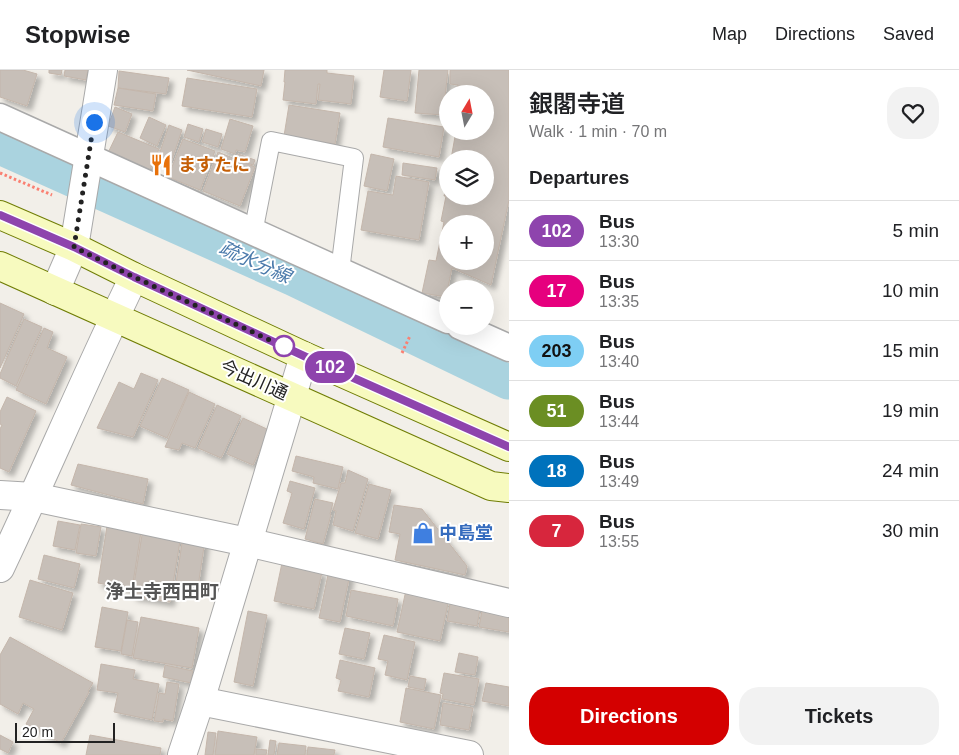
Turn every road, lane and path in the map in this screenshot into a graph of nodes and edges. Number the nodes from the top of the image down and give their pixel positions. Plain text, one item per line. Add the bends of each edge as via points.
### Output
1 (103, 70) edge
2 (0, 117) edge
3 (88, 162) junction
4 (0, 174) edge
5 (81, 202) junction
6 (0, 215) edge
7 (253, 233) junction
8 (74, 247) junction
9 (0, 266) edge
10 (340, 271) junction
11 (134, 277) junction
12 (55, 291) junction
13 (439, 316) edge
14 (114, 318) junction
15 (480, 335) edge
16 (404, 348) dead end
17 (509, 348) edge
18 (402, 354) dead end
19 (304, 356) junction
20 (291, 397) junction
21 (509, 447) edge
22 (509, 488) edge
23 (0, 494) edge
24 (34, 497) junction
25 (247, 542) junction
26 (0, 568) edge
27 (509, 603) edge
28 (200, 701) junction
29 (408, 749) edge
30 (182, 755) edge
31 (469, 755) edge

1 - 3 street
2 - 3 street
3 - 5 street
3 - 7 street
4 - 5 path via 38,190
5 - 8 street
6 - 8 main road
7 - 10 street
7 - 10 lane via 271,141 354,158
8 - 11 main road
8 - 12 street
9 - 12 main road, 今出川通
10 - 13 street
11 - 14 street
11 - 19 main road
12 - 14 main road, 今出川通
14 - 20 main road, 今出川通
14 - 24 street
15 - 17 street
16 - 18 path
19 - 20 street
19 - 21 main road
20 - 22 main road, 今出川通 via 492,486
20 - 25 street
23 - 24 street
24 - 25 street
24 - 26 street
25 - 27 street
25 - 28 street
28 - 29 street
28 - 30 street
29 - 31 street

